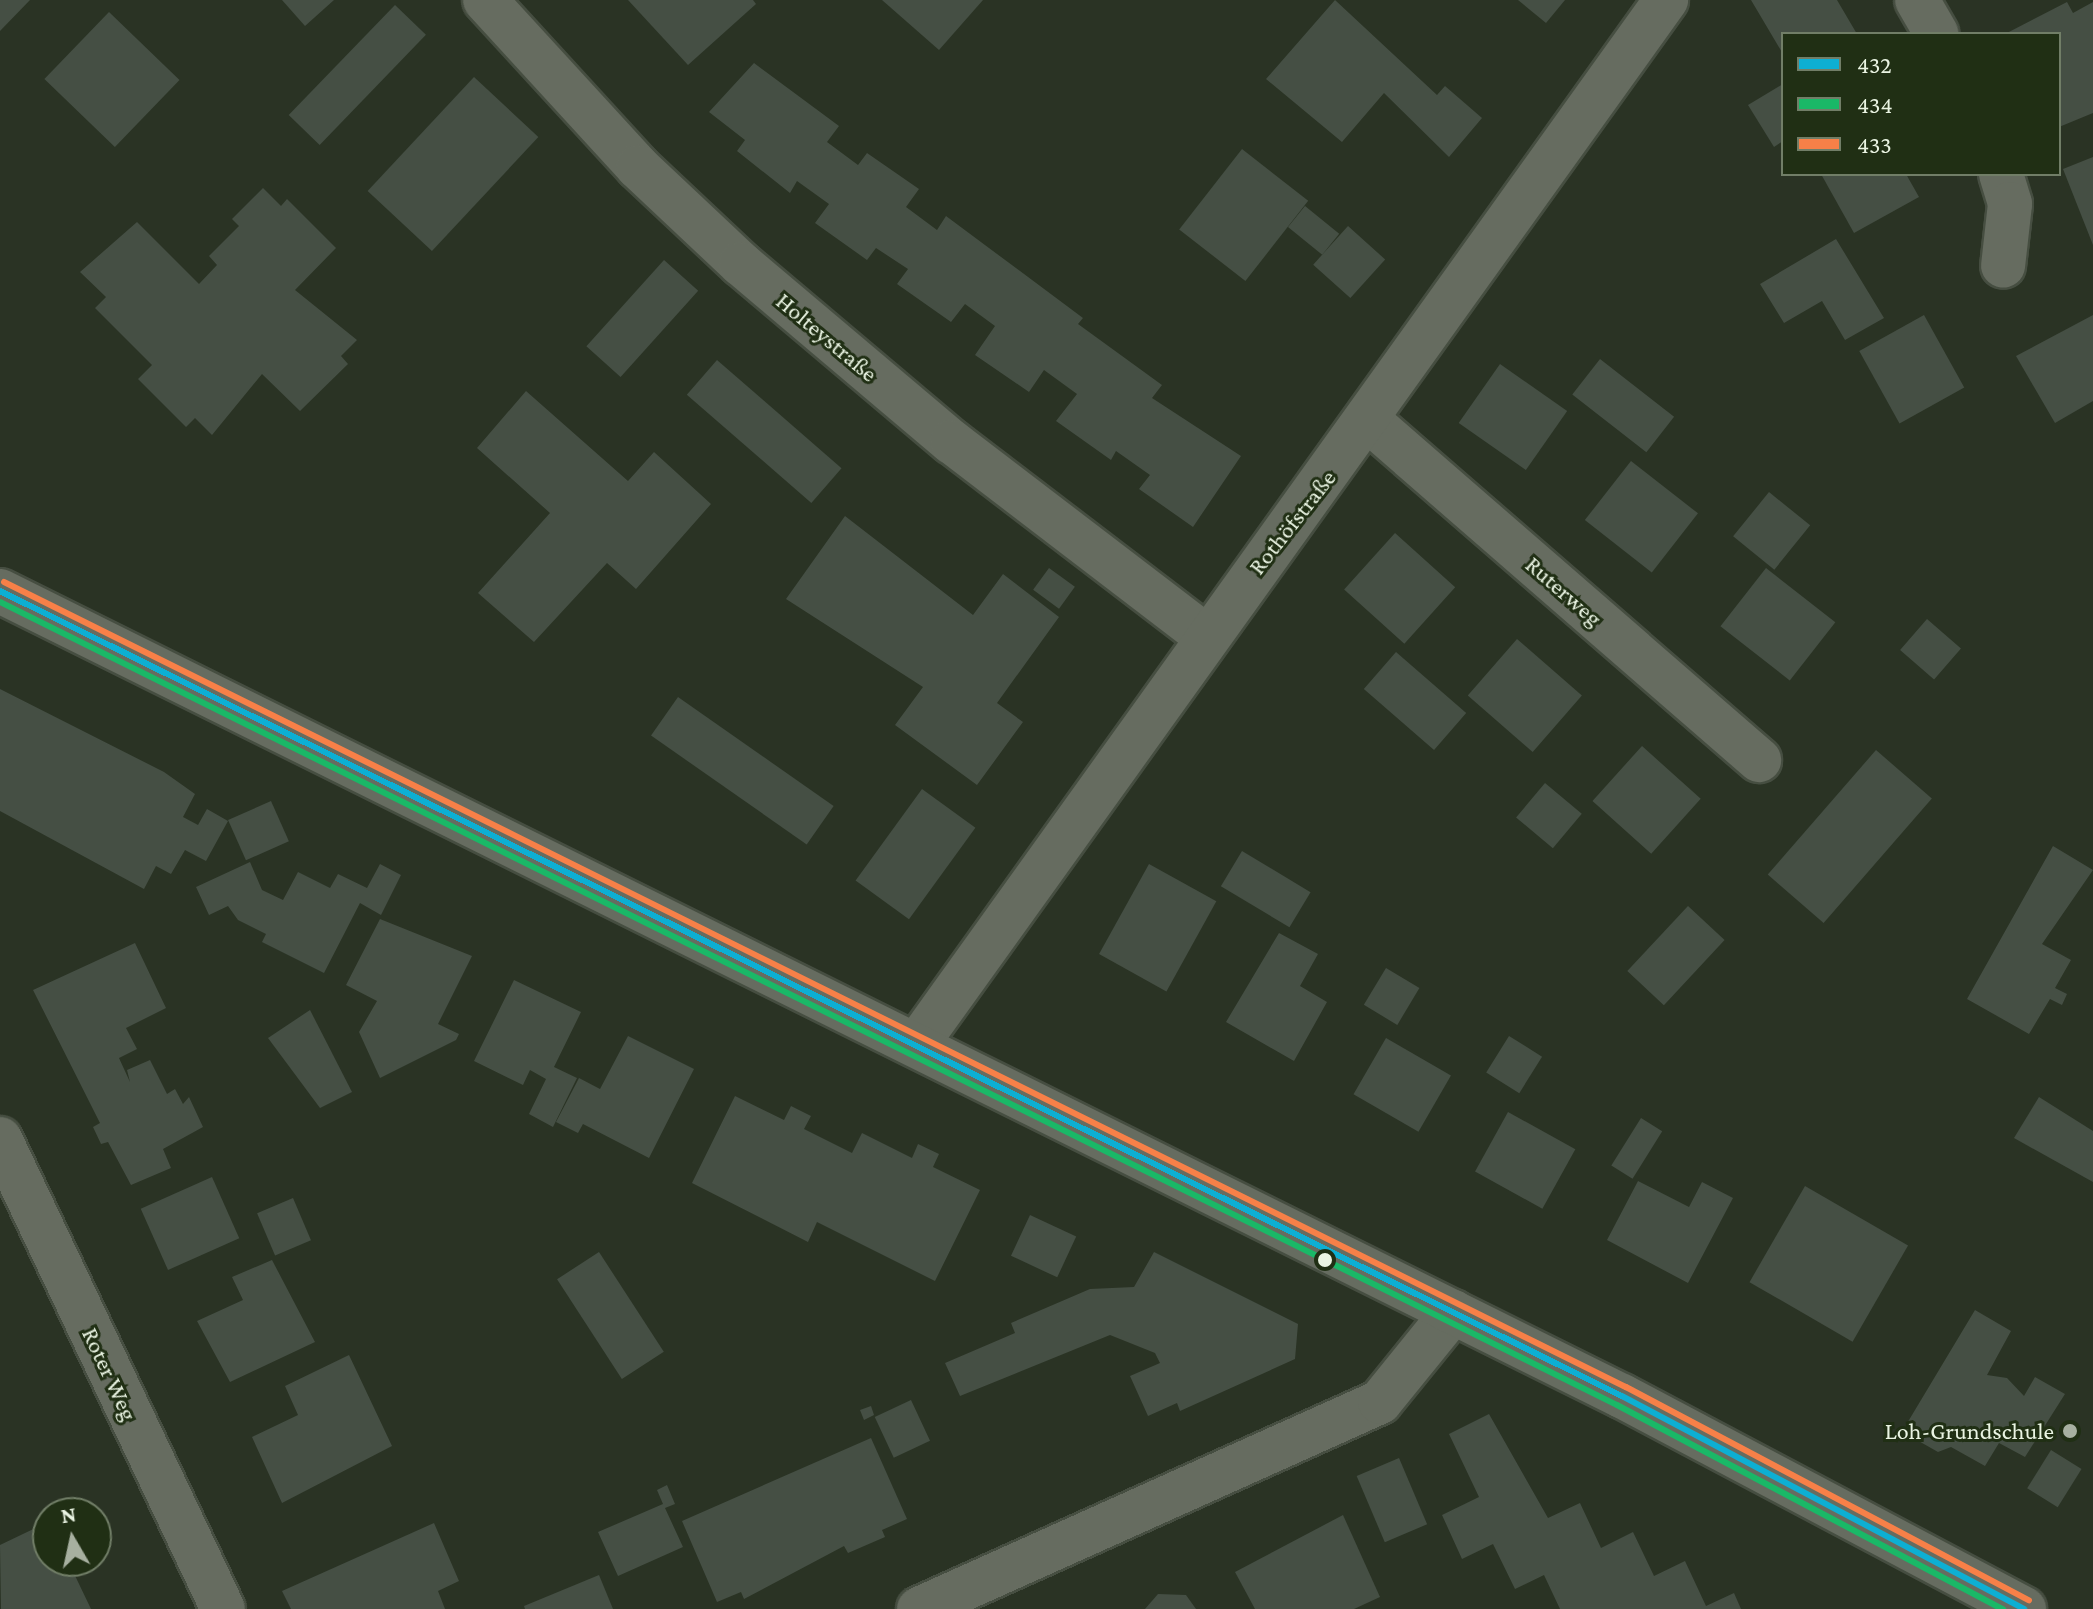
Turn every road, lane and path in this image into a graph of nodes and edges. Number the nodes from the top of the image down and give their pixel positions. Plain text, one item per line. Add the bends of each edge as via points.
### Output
1 (485, 0) edge
2 (1666, 0) edge
3 (1917, 0) edge
4 (1936, 32) edge
5 (2002, 176) edge
6 (2003, 266) dead end
7 (1369, 421) junction
8 (0, 591) edge
9 (1204, 635) junction
10 (1759, 760) dead end
11 (917, 1044) junction
12 (0, 1139) edge
13 (1453, 1312) junction
14 (223, 1609) edge
15 (919, 1609) edge
16 (2024, 1609) edge

1 - 9 street, Holteystraße via 638,167 741,264 952,442
2 - 7 street, Rothöfstraße
3 - 4 street
5 - 6 street via 2010,204
7 - 9 street, Rothöfstraße
7 - 10 street, Ruterweg
8 - 11 street
9 - 11 street, Rothöfstraße
11 - 13 street
12 - 14 street, Roter Weg
13 - 15 street via 1380,1402
13 - 16 street

